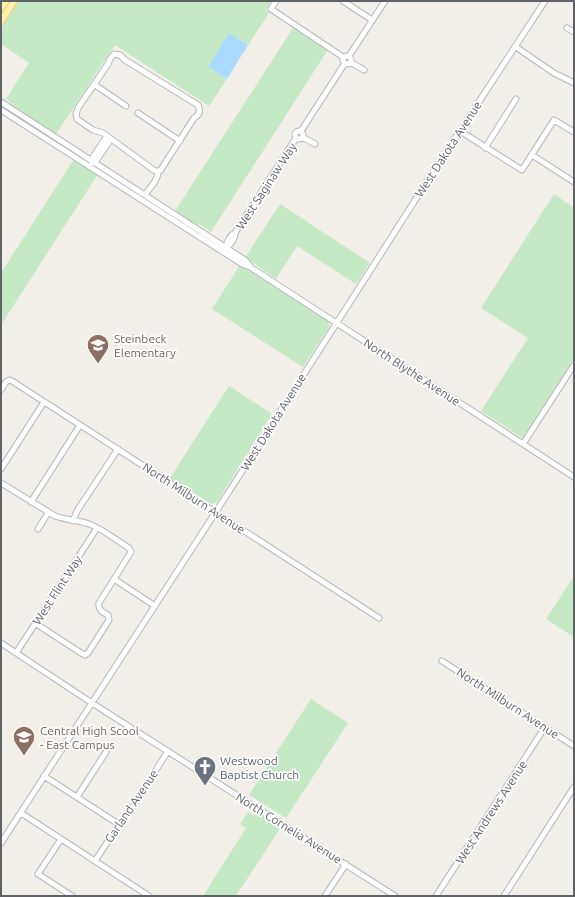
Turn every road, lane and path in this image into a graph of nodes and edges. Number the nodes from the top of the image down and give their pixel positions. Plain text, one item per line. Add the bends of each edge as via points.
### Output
1 (6, 1) edge
2 (14, 1) edge
3 (276, 1) edge
4 (343, 1) edge
5 (385, 1) edge
6 (545, 1) edge
7 (1, 8) edge
8 (372, 20) junction
9 (1, 21) edge
10 (567, 28) dead end
11 (574, 32) edge
12 (516, 47) junction
13 (347, 60) junction
14 (364, 70) dead end
15 (574, 83) edge
16 (95, 85) junction
17 (516, 99) dead end
18 (1, 102) edge
19 (126, 106) dead end
20 (1, 110) edge
21 (138, 113) dead end
22 (460, 131) junction
23 (574, 132) edge
24 (300, 135) junction
25 (109, 138) junction
26 (180, 141) junction
27 (314, 144) dead end
28 (485, 148) junction
29 (64, 150) junction
30 (532, 155) junction
31 (93, 161) junction
32 (158, 172) junction
33 (574, 182) edge
34 (145, 195) junction
35 (154, 205) junction
36 (194, 233) junction
37 (226, 248) junction
38 (250, 267) junction
39 (336, 322) junction
40 (574, 365) edge
41 (1, 390) edge
42 (44, 402) junction
43 (80, 425) junction
44 (523, 444) junction
45 (118, 449) junction
46 (1, 468) edge
47 (574, 476) edge
48 (1, 483) edge
49 (31, 502) junction
50 (215, 512) junction
51 (48, 513) junction
52 (73, 521) junction
53 (97, 528) junction
54 (38, 529) dead end
55 (114, 580) junction
56 (155, 606) junction
57 (379, 618) dead end
58 (35, 624) junction
59 (1, 643) edge
60 (16, 653) junction
61 (442, 661) dead end
62 (92, 703) junction
63 (546, 727) junction
64 (574, 746) edge
65 (168, 751) junction
66 (106, 752) dead end
67 (44, 776) junction
68 (574, 787) edge
69 (77, 797) junction
70 (20, 813) junction
71 (120, 825) junction
72 (61, 839) junction
73 (1, 843) edge
74 (95, 861) junction
75 (346, 864) junction
76 (72, 896) edge
77 (149, 896) edge
78 (325, 896) edge
79 (395, 896) edge
80 (436, 896) edge
81 (504, 896) edge

1 - 7 main road
2 - 9 main road
3 - 13 street via 271,9
4 - 8 street
5 - 8 street, West Saginaw Way
6 - 12 street, West Dakota Avenue
8 - 13 street, West Saginaw Way
10 - 11 street
12 - 15 street via 554,73
12 - 22 street, West Dakota Avenue
13 - 14 street
13 - 24 street, West Saginaw Way
16 - 19 street
16 - 25 street via 78,108 76,116 79,121
16 - 26 street via 111,56 118,54 198,105 199,113
17 - 28 street
18 - 31 street, North Blythe Avenue
20 - 29 street, North Blythe Avenue
21 - 26 street
22 - 28 street
22 - 39 street, West Dakota Avenue
23 - 30 street via 554,120
24 - 27 street
24 - 37 street, West Saginaw Way via 235,233 227,241
25 - 31 street
25 - 32 street
26 - 32 street via 162,170
28 - 30 street via 522,170
29 - 31 street, North Blythe Avenue via 89,163
29 - 35 street, North Blythe Avenue
30 - 33 street
31 - 34 street, North Blythe Avenue
32 - 34 street via 158,177
34 - 35 street, North Blythe Avenue
35 - 36 street, North Blythe Avenue
35 - 37 street, North Blythe Avenue
36 - 37 street, North Blythe Avenue via 221,248
36 - 38 street, North Blythe Avenue
37 - 38 street, North Blythe Avenue via 245,260
38 - 39 street, North Blythe Avenue
39 - 44 street, North Blythe Avenue
39 - 50 street, West Dakota Avenue
40 - 44 street
41 - 42 street, North Milburn Avenue via 9,380
42 - 43 street, North Milburn Avenue
42 - 46 street
43 - 45 street, North Milburn Avenue
43 - 49 street
44 - 47 street, North Blythe Avenue
45 - 50 street, North Milburn Avenue
45 - 52 street
48 - 49 street
49 - 51 street
50 - 56 street, West Dakota Avenue
50 - 57 street, North Milburn Avenue
51 - 52 street
51 - 54 street
52 - 53 street
53 - 55 street via 129,548 131,552
53 - 58 street, West Flint Way
55 - 56 street
55 - 58 street via 98,604 98,608 108,615 109,620 85,655
56 - 62 street, West Dakota Avenue
58 - 60 street, West Flint Way
59 - 60 street, North Cornelia Avenue
60 - 62 street, North Cornelia Avenue
61 - 63 street, North Milburn Avenue
62 - 65 street, North Cornelia Avenue
62 - 67 street, West Dakota Avenue
63 - 64 street, North Milburn Avenue
63 - 80 street, West Andrews Avenue
65 - 71 street, Garland Avenue
65 - 75 street, North Cornelia Avenue
66 - 69 street
67 - 69 street
67 - 70 street, West Dakota Avenue
68 - 81 street
69 - 71 street
70 - 72 street
70 - 73 street, West Dakota Avenue
71 - 74 street, Garland Avenue
72 - 74 street
72 - 76 street via 38,874
74 - 77 street
75 - 78 street
75 - 79 street, North Cornelia Avenue

